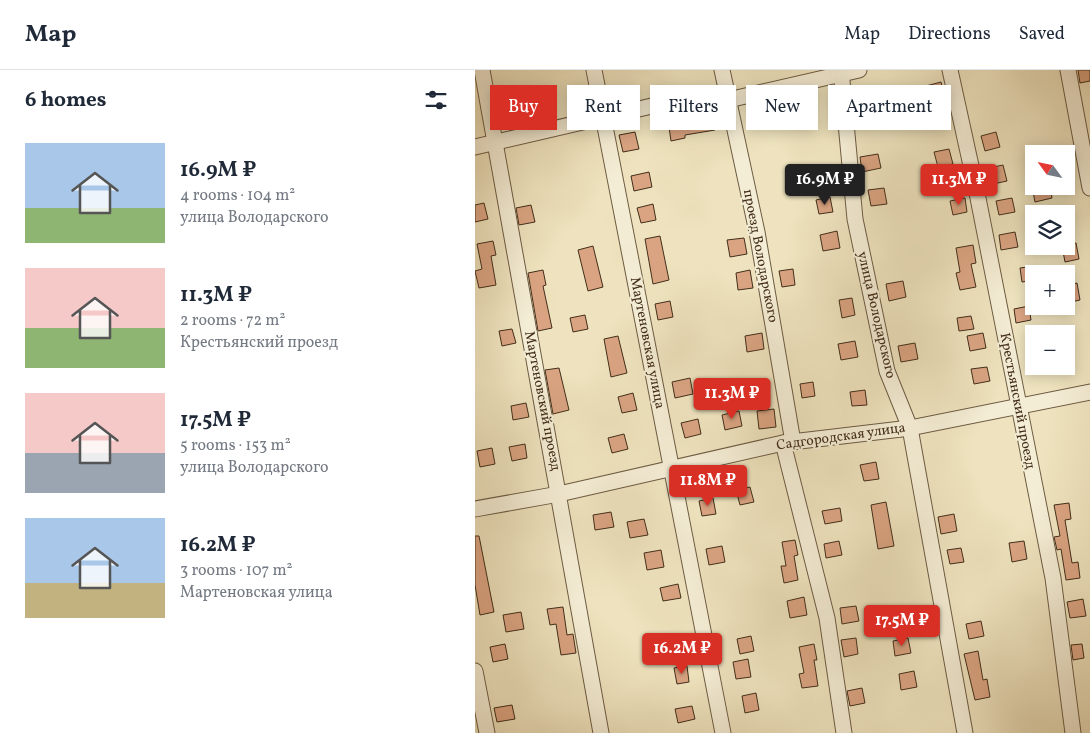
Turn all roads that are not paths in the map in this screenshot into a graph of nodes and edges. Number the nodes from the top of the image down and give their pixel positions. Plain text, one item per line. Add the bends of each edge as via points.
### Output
1 (482, 70) edge
2 (594, 70) edge
3 (722, 70) edge
4 (859, 70) edge
5 (949, 70) edge
6 (1068, 70) edge
7 (841, 72) edge
8 (597, 85) edge
9 (725, 85) edge
10 (736, 98) edge
11 (567, 127) edge
12 (605, 130) edge
13 (735, 130) edge
14 (494, 143) junction
15 (475, 146) edge
16 (1090, 188) edge
17 (1090, 392) edge
18 (1018, 405) junction
19 (910, 428) junction
20 (788, 443) junction
21 (672, 467) junction
22 (559, 494) junction
23 (475, 508) edge
24 (475, 671) edge
25 (487, 733) edge
26 (601, 733) edge
27 (723, 733) edge
28 (844, 733) edge
29 (965, 733) edge
30 (1073, 733) edge

1 - 14 street, Мартеновский проезд
2 - 8 street, Мартеновская улица
3 - 9 street, проезд Володарского
4 - 7 street
5 - 18 street, Крестьянский проезд
6 - 16 street
7 - 10 street
7 - 19 street, улица Володарского via 855,219 887,371
11 - 14 street
12 - 21 street, Мартеновская улица
13 - 20 street, проезд Володарского via 757,232
14 - 15 street
14 - 22 street, Мартеновский проезд
17 - 18 street, Садгородская улица
18 - 19 street, Садгородская улица
18 - 30 street, Крестьянский проезд via 1053,578
19 - 20 street, Садгородская улица
19 - 29 street, улица Володарского
20 - 21 street, Садгородская улица
20 - 28 street, проезд Володарского via 827,618
21 - 22 street, Садгородская улица
21 - 27 street, Мартеновская улица
22 - 23 street, Садгородская улица
22 - 26 street, Мартеновский проезд
24 - 25 street

